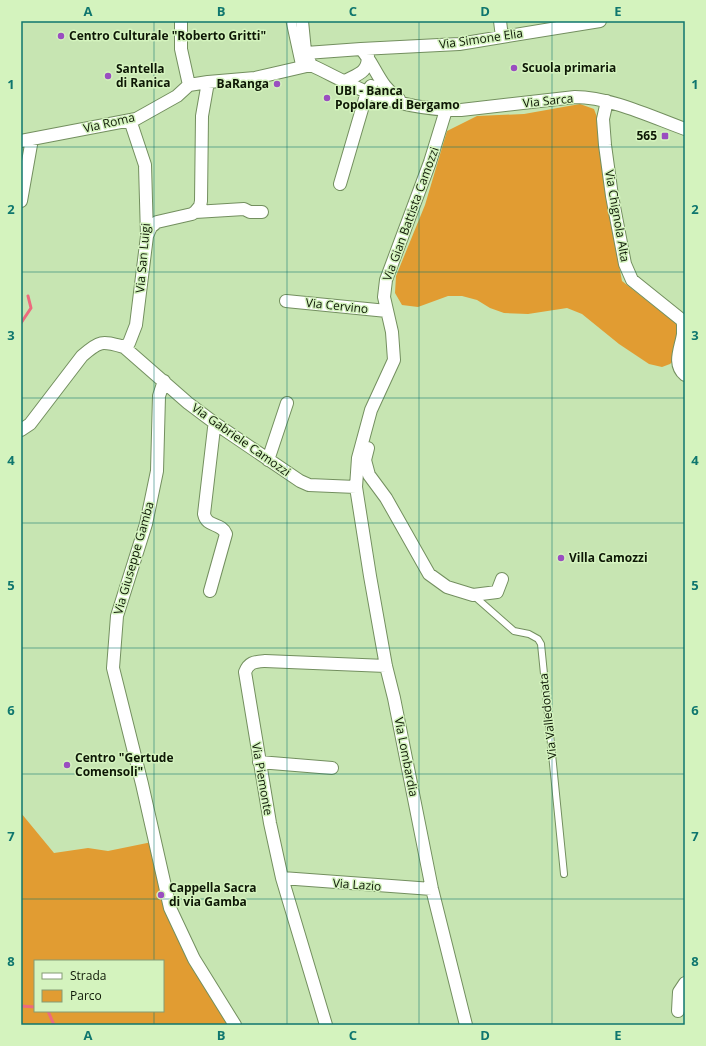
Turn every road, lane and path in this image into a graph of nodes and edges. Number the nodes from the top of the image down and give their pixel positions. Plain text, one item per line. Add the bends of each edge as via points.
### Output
1 (181, 21) edge
2 (291, 21) edge
3 (302, 21) edge
4 (500, 21) edge
5 (600, 21) edge
6 (502, 37) junction
7 (306, 53) junction
8 (364, 53) junction
9 (306, 66) junction
10 (377, 76) junction
11 (345, 81) junction
12 (208, 82) junction
13 (189, 85) junction
14 (368, 92) junction
15 (607, 101) junction
16 (406, 104) junction
17 (446, 110) junction
18 (130, 120) junction
19 (685, 129) edge
20 (26, 140) edge
21 (340, 184) dead end
22 (21, 202) edge
23 (146, 212) junction
24 (195, 212) junction
25 (262, 212) dead end
26 (157, 222) junction
27 (147, 236) junction
28 (286, 301) dead end
29 (388, 311) junction
30 (124, 347) junction
31 (685, 375) edge
32 (164, 382) junction
33 (287, 403) dead end
34 (371, 410) junction
35 (216, 424) junction
36 (21, 430) edge
37 (268, 460) junction
38 (356, 487) junction
39 (502, 579) dead end
40 (210, 591) dead end
41 (474, 595) junction
42 (386, 666) junction
43 (260, 762) junction
44 (332, 768) dead end
45 (564, 874) dead end
46 (282, 878) junction
47 (432, 889) junction
48 (685, 983) edge
49 (678, 1011) dead end
50 (235, 1025) edge
51 (326, 1025) edge
52 (466, 1025) edge

1 - 13 street via 181,49
2 - 9 street
3 - 7 street
4 - 6 street
5 - 6 street, Via Simone Elia
6 - 8 street, Via Simone Elia via 459,44
7 - 8 street, Via Simone Elia
7 - 9 street
8 - 10 street
8 - 11 street via 368,65 364,71
9 - 11 street, Via Sarca
9 - 12 street via 252,79
10 - 14 street
10 - 16 street via 386,89
11 - 14 street, Via Sarca
12 - 13 street
12 - 24 street via 202,116 201,201
13 - 18 street, Via Roma via 177,96
14 - 16 street, Via Sarca
14 - 21 street
15 - 17 street, Via Sarca via 575,97 471,110
15 - 19 street, Via Sarca
15 - 31 street, Via Chignola Alta via 604,145 625,264 632,280 683,321 678,361
16 - 17 street, Via Sarca
17 - 29 street, Via Gian Battista Camozzi via 430,162 386,280 384,297
18 - 20 street, Via Roma
18 - 23 street, Via San Luigi via 145,165
20 - 22 street
23 - 26 street
23 - 27 street, Via San Luigi
24 - 25 street via 244,209
24 - 26 street
26 - 27 street
27 - 30 street, Via San Luigi via 136,325 129,343
28 - 29 street, Via Cervino
29 - 34 street, Via Gian Battista Camozzi via 394,360
30 - 32 street, Via Gabriele Camozzi
30 - 36 street via 105,342 92,347 82,356 30,424
32 - 35 street, Via Gabriele Camozzi
32 - 50 street, Via Giuseppe Gamba via 159,396 157,471 146,524 118,616 113,668 170,908 194,959
33 - 37 street
34 - 38 street, Via Gian Battista Camozzi via 358,458
34 - 41 street, Via Gian Battista Camozzi via 374,421 366,460 369,475 386,498 429,574 447,587
35 - 37 street, Via Gabriele Camozzi
35 - 40 street via 204,514 208,522 221,527 226,534
37 - 38 street, Via Gabriele Camozzi via 309,485
38 - 42 street, Via Lombardia
39 - 41 street, Via Gian Battista Camozzi via 497,592
41 - 45 lane, Via Valledonata via 514,631 529,634 541,644
42 - 43 street, Via Piemonte via 265,661 247,666 244,672
42 - 47 street, Via Lombardia
43 - 44 street
43 - 46 street, Via Piemonte
46 - 47 street, Via Lazio
46 - 51 street, Via Piemonte
47 - 52 street, Via Lombardia
48 - 49 street via 679,992

